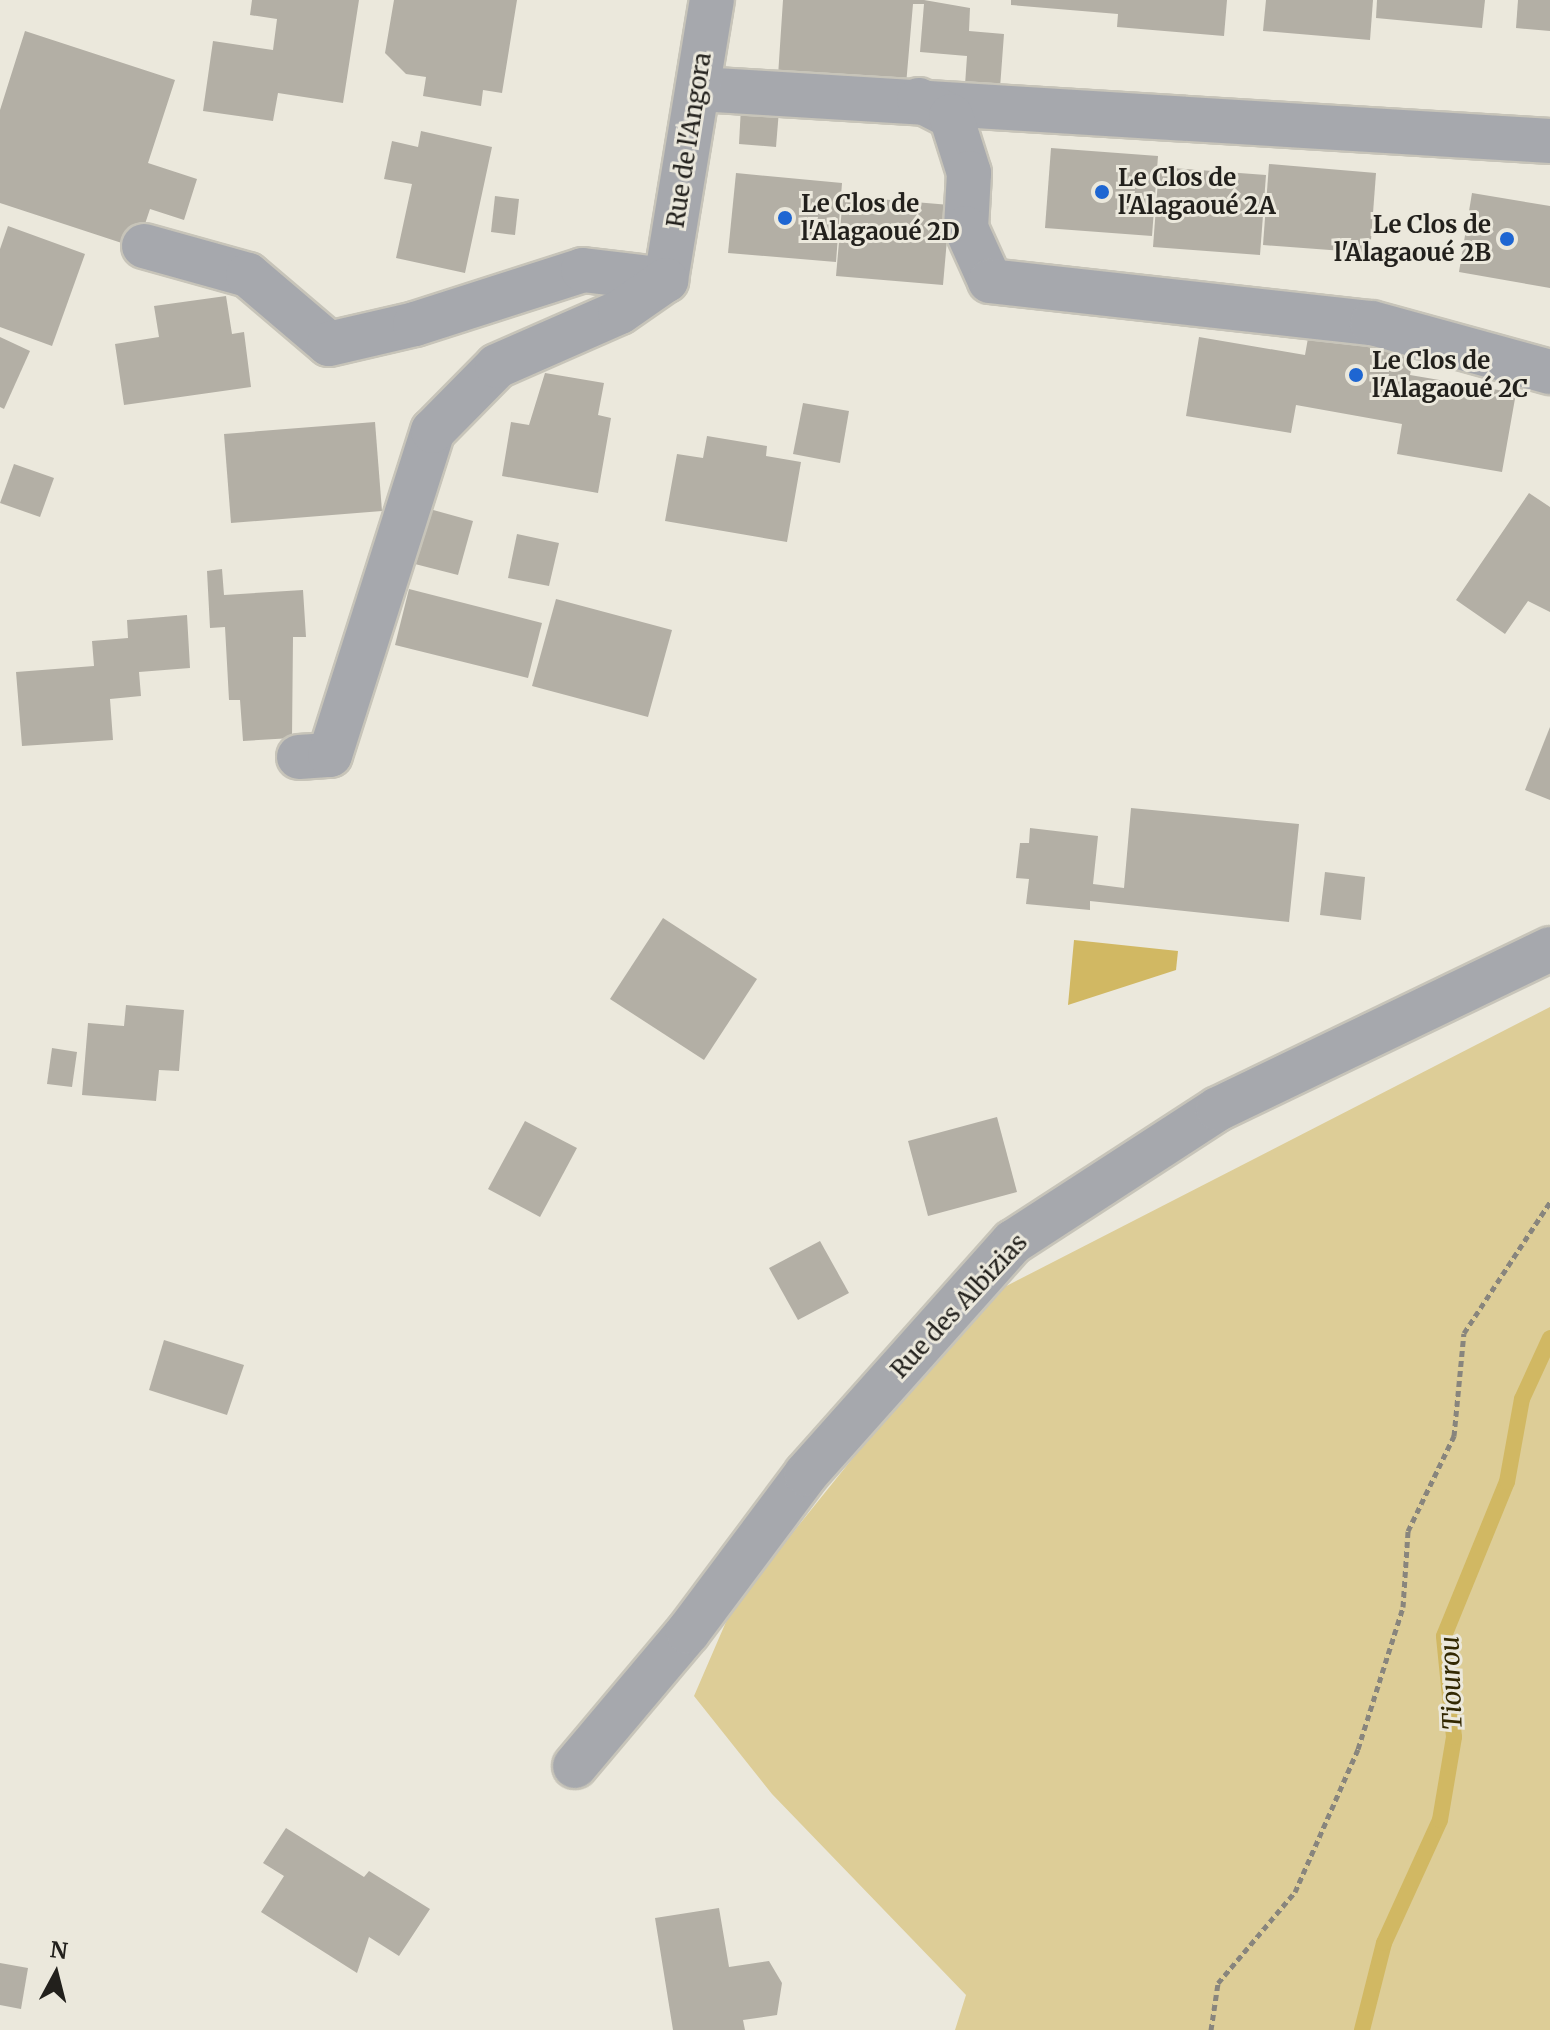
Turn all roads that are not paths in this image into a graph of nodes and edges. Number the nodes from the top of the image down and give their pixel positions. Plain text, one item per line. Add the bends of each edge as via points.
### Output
1 (712, 0) edge
2 (699, 89) junction
3 (919, 100) junction
4 (1550, 141) edge
5 (144, 246) dead end
6 (666, 280) junction
7 (1550, 372) edge
8 (299, 757) dead end
9 (1550, 949) edge
10 (575, 1766) dead end

1 - 2 street, Rue de l'Angora
2 - 3 street
2 - 6 street, Rue de l'Angora
3 - 4 street
3 - 7 street via 951,116 969,173 966,228 990,281 1372,323
5 - 6 street via 248,275 329,344 415,324 583,270
6 - 8 street via 620,312 497,366 433,431 330,755
9 - 10 street, Rue des Albizias via 1218,1109 1013,1242 806,1474 688,1632

